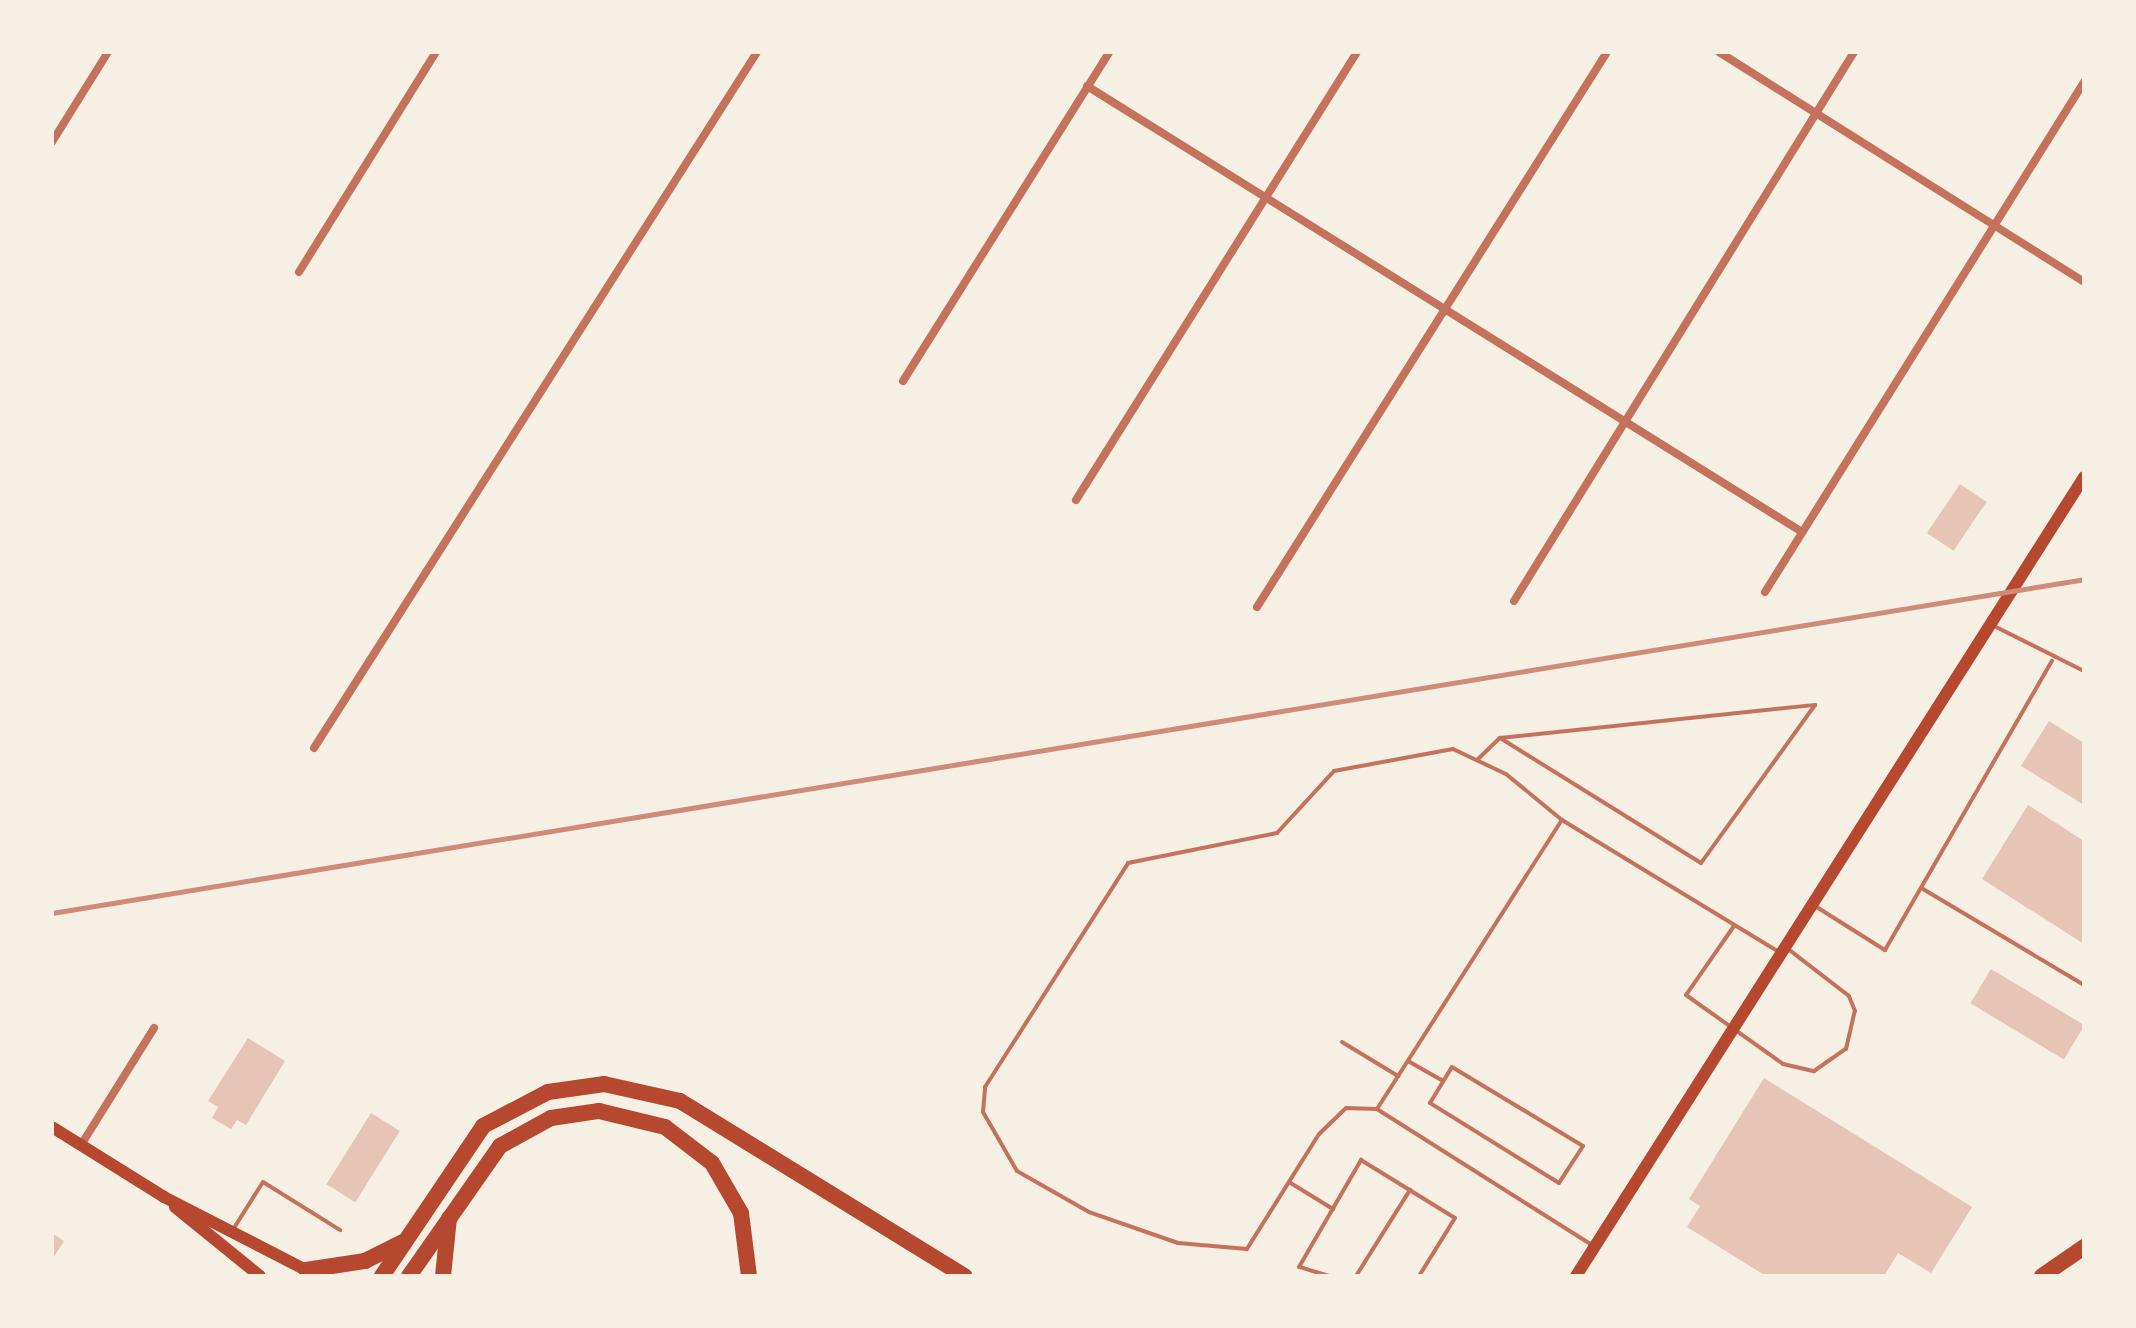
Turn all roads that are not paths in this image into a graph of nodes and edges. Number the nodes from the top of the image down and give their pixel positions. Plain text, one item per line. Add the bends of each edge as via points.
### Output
1 (108, 52) edge
2 (436, 52) edge
3 (757, 52) edge
4 (1109, 52) edge
5 (1357, 52) edge
6 (1607, 52) edge
7 (1719, 52) edge
8 (1854, 52) edge
9 (2084, 82) edge
10 (1087, 86) junction
11 (1816, 113) junction
12 (52, 142) edge
13 (1267, 194) junction
14 (1994, 225) junction
15 (299, 272) dead end
16 (2084, 282) edge
17 (1446, 308) junction
18 (903, 381) dead end
19 (1624, 420) junction
20 (2084, 477) edge
21 (1076, 500) dead end
22 (1802, 532) junction
23 (1765, 592) dead end
24 (1514, 601) dead end
25 (1257, 607) dead end
26 (1991, 625) junction
27 (2052, 661) junction
28 (2084, 671) edge
29 (1500, 738) junction
30 (314, 748) dead end
31 (1477, 760) junction
32 (1562, 820) junction
33 (1923, 889) junction
34 (1813, 904) junction
35 (1734, 926) junction
36 (1783, 950) junction
37 (2084, 985) edge
38 (154, 1028) dead end
39 (1731, 1031) junction
40 (1342, 1042) dead end
41 (1408, 1061) junction
42 (1398, 1076) junction
43 (1443, 1081) junction
44 (1377, 1109) junction
45 (52, 1127) edge
46 (81, 1145) junction
47 (1289, 1182) junction
48 (1410, 1190) junction
49 (164, 1197) junction
50 (1333, 1209) junction
51 (450, 1213) junction
52 (234, 1228) junction
53 (340, 1230) dead end
54 (405, 1241) junction
55 (1595, 1246) junction
56 (2084, 1247) edge
57 (312, 1273) edge
58 (260, 1276) edge
59 (382, 1276) edge
60 (409, 1276) edge
61 (443, 1276) edge
62 (749, 1276) edge
63 (965, 1276) edge
64 (1329, 1276) edge
65 (1356, 1276) edge
66 (1419, 1276) edge
67 (1576, 1276) edge
68 (2042, 1276) edge

1 - 12 street
2 - 15 street
3 - 30 street
4 - 10 street
5 - 13 street
6 - 17 street
7 - 11 street
8 - 11 street
9 - 14 street
10 - 13 street
10 - 18 street
11 - 14 street
11 - 19 street
13 - 17 street
13 - 21 street
14 - 16 street
14 - 22 street
17 - 19 street
17 - 25 street
19 - 22 street
19 - 24 street
20 - 26 main road
22 - 23 street
26 - 27 lane
26 - 34 main road
27 - 28 lane
27 - 33 lane
29 - 29 lane via 1563,731 1815,705 1701,863
29 - 31 lane
31 - 32 lane
31 - 47 lane via 1453,749 1334,771 1277,833 1128,863 985,1087 983,1112 1017,1171 1089,1212 1178,1243 1247,1249
32 - 35 lane
32 - 41 lane
33 - 34 lane via 1885,950
33 - 37 lane
34 - 36 main road
35 - 36 lane
35 - 39 lane via 1686,995
36 - 39 main road
36 - 39 lane via 1849,996 1855,1031 1846,1049 1814,1071 1783,1064
38 - 46 street
39 - 55 main road
40 - 42 lane
41 - 42 lane
41 - 43 lane
42 - 44 lane
43 - 43 lane via 1430,1103 1559,1183 1583,1146 1452,1067
44 - 47 lane via 1346,1108 1319,1134
44 - 55 lane
45 - 46 main road
46 - 49 main road
47 - 50 lane
48 - 50 lane via 1361,1160
48 - 65 lane
48 - 66 lane via 1455,1218
49 - 52 main road
49 - 58 main road
50 - 64 lane via 1299,1267
51 - 60 highway
51 - 61 highway
51 - 62 highway via 487,1158 533,1124 584,1111 633,1115 679,1135 721,1174 741,1213
52 - 53 lane via 263,1182
52 - 57 main road
54 - 57 highway via 365,1261
54 - 59 highway
54 - 63 highway via 483,1126 548,1092 604,1084 680,1101
55 - 67 main road
56 - 68 highway

